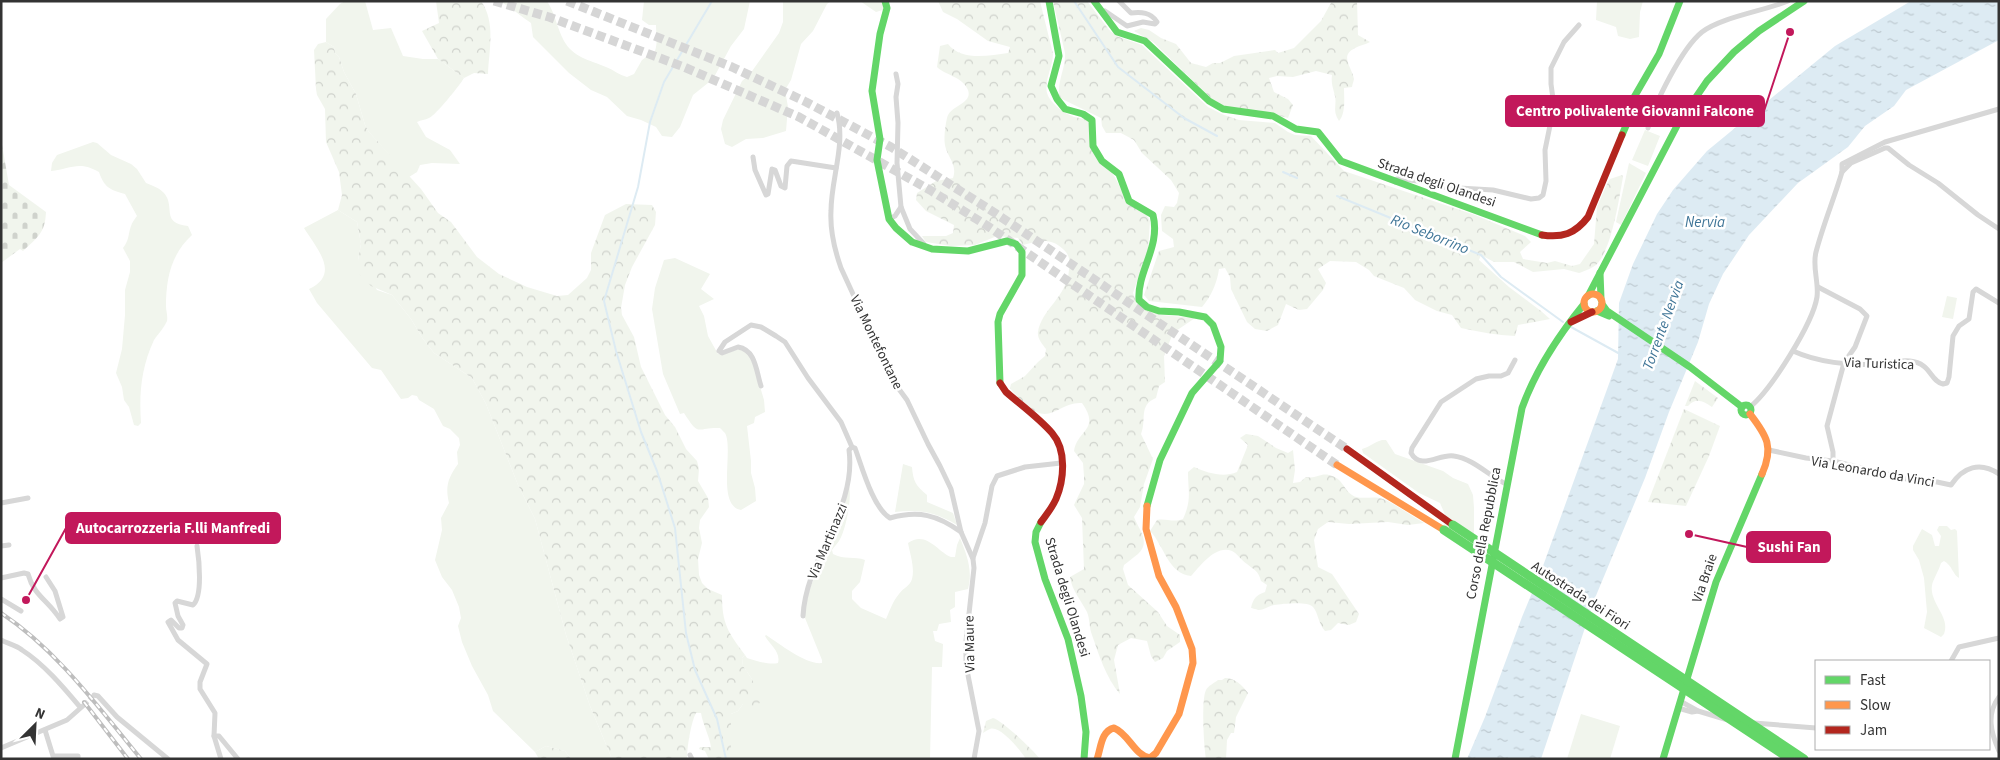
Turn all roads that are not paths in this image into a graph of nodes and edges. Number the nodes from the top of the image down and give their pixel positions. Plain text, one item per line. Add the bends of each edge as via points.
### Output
1 (885, 1) edge
2 (1049, 1) edge
3 (1094, 1) edge
4 (1119, 1) edge
5 (1680, 1) edge
6 (1788, 1) edge
7 (1802, 2) edge
8 (1102, 10) junction
9 (1579, 25) dead end
10 (896, 74) dead end
11 (1999, 109) edge
12 (837, 113) dead end
13 (1648, 128) dead end
14 (753, 157) dead end
15 (836, 168) junction
16 (1842, 172) junction
17 (1395, 182) junction
18 (901, 207) junction
19 (889, 219) junction
20 (1999, 229) edge
21 (937, 250) junction
22 (1600, 272) junction
23 (1818, 287) junction
24 (1586, 300) junction
25 (1999, 303) edge
26 (1601, 308) junction
27 (1568, 323) junction
28 (1793, 351) junction
29 (1515, 360) dead end
30 (1844, 363) junction
31 (761, 386) dead end
32 (1748, 409) junction
33 (852, 446) junction
34 (1347, 449) tunnel mouth
35 (1770, 450) junction
36 (1833, 461) junction
37 (1061, 463) junction
38 (1338, 464) tunnel mouth
39 (1999, 474) edge
40 (1506, 484) junction
41 (28, 498) dead end
42 (4, 502) edge
43 (962, 532) junction
44 (9, 545) dead end
45 (1, 546) edge
46 (197, 546) dead end
47 (973, 559) junction
48 (46, 577) dead end
49 (1, 578) edge
50 (1, 600) edge
51 (20, 611) dead end
52 (803, 616) dead end
53 (1999, 638) edge
54 (1, 640) edge
55 (1952, 660) edge
56 (94, 695) dead end
57 (1999, 697) edge
58 (1679, 705) junction
59 (1815, 728) edge
60 (45, 730) junction
61 (214, 736) junction
62 (1, 748) edge
63 (1999, 751) edge
64 (78, 759) edge
65 (168, 759) edge
66 (221, 759) edge
67 (238, 759) edge
68 (974, 759) edge
69 (1084, 759) edge
70 (1098, 759) edge
71 (1455, 759) edge
72 (1662, 759) edge
73 (1790, 759) edge
74 (1804, 759) edge

1 - 19 main road, Strada degli Olandesi via 887,8 872,91 880,139 877,160
2 - 70 main road via 1058,45 1058,66 1051,86 1057,99 1065,109 1092,120 1093,146 1102,161 1119,174 1129,201 1153,216 1156,227 1148,263 1138,286 1139,300 1159,311 1205,317 1213,325 1221,346 1220,361 1192,393 1160,460 1146,509 1146,529 1159,576 1192,650 1193,663 1179,714 1150,758 1142,755 1125,734 1114,728 1104,735
3 - 8 main road, Strada degli Olandesi
4 - 8 street via 1131,13 1146,14 1157,22 1127,26
5 - 17 main road, Strada degli Olandesi via 1659,54 1633,99 1626,127 1580,229 1564,236 1538,234
6 - 13 street via 1727,20 1702,32 1683,54
7 - 22 main road, Corso della Repubblica via 1740,47 1707,82 1679,122
8 - 17 main road, Strada degli Olandesi via 1117,32 1145,40 1208,101 1223,109 1273,116 1296,129 1318,132 1342,161
9 - 17 street via 1564,42 1551,68 1554,106 1545,150 1543,195 1532,199 1493,190 1442,187 1401,179
10 - 18 street
11 - 16 street via 1885,142 1846,161 1842,164
12 - 15 street, Via Montefontane via 840,122
14 - 15 street via 766,195 772,169 776,171 781,186 786,188 786,166 791,161
15 - 43 street, Via Montefontane via 830,211 836,254 893,381 907,400 951,489
16 - 20 street via 1851,163 1888,148
16 - 23 street via 1815,254
18 - 19 street
18 - 21 street via 916,238
19 - 21 main road, Strada degli Olandesi via 912,242
21 - 37 main road, Strada degli Olandesi via 968,251 1007,241 1016,244 1022,252 1022,275 998,322 1000,383 1057,438
22 - 24 main road, Corso della Repubblica
22 - 26 main road, Corso della Repubblica
23 - 28 street via 1816,304
23 - 30 street via 1867,316
24 - 26 main road via 1586,308
24 - 26 main road via 1595,294
24 - 27 main road, Corso della Repubblica
25 - 30 street, Via Turistica via 1976,289 1973,292 1968,319 1953,336 1947,383 1939,384 1927,367 1910,361 1869,365
26 - 27 main road
26 - 32 main road
27 - 40 main road, Corso della Repubblica via 1541,362 1527,391
28 - 30 street, Via Turistica
28 - 32 street via 1764,393
29 - 40 street via 1508,373 1476,379 1441,402 1411,453 1423,462 1448,456 1462,458
30 - 36 street via 1827,426
31 - 33 street via 749,352 738,346 722,353 719,351 725,342 754,325 785,342 841,422
32 - 35 main road via 1766,435
33 - 43 street via 877,505 884,514 890,518 903,514 932,515
33 - 52 street, Via Martinazzi via 843,505 808,586
34 - 74 main road, Autostrada dei Fiori, bridge via 1453,526
35 - 36 street, Via Leonardo da Vinci
35 - 58 main road, Via Braie via 1716,582
36 - 39 street, Via Leonardo da Vinci via 1911,480 1951,485 1959,473 1976,468 1986,467
37 - 47 street via 1025,467 997,476
37 - 69 main road, Strada degli Olandesi via 1058,495 1035,532 1034,540 1068,640 1082,699 1087,728
38 - 73 main road, Autostrada dei Fiori, bridge via 1444,530
40 - 71 main road, Corso della Repubblica
41 - 42 street
43 - 47 street, Via Montefontane
44 - 45 street
46 - 61 street via 199,581 196,602 193,605 175,603 182,628 170,620 168,622 178,640 207,664 200,689 215,713
47 - 68 street, Via Maure via 966,665 979,731
48 - 49 street via 55,591 63,617 60,619 31,587 28,574
50 - 51 street
53 - 55 street via 1959,647
54 - 60 street via 28,654 82,706 68,722
56 - 65 street
57 - 63 street via 1990,722 1990,731
58 - 59 street via 1722,720
58 - 72 main road, Via Braie
60 - 62 street
60 - 64 street via 53,756 78,756
61 - 66 street
61 - 67 street via 219,736

